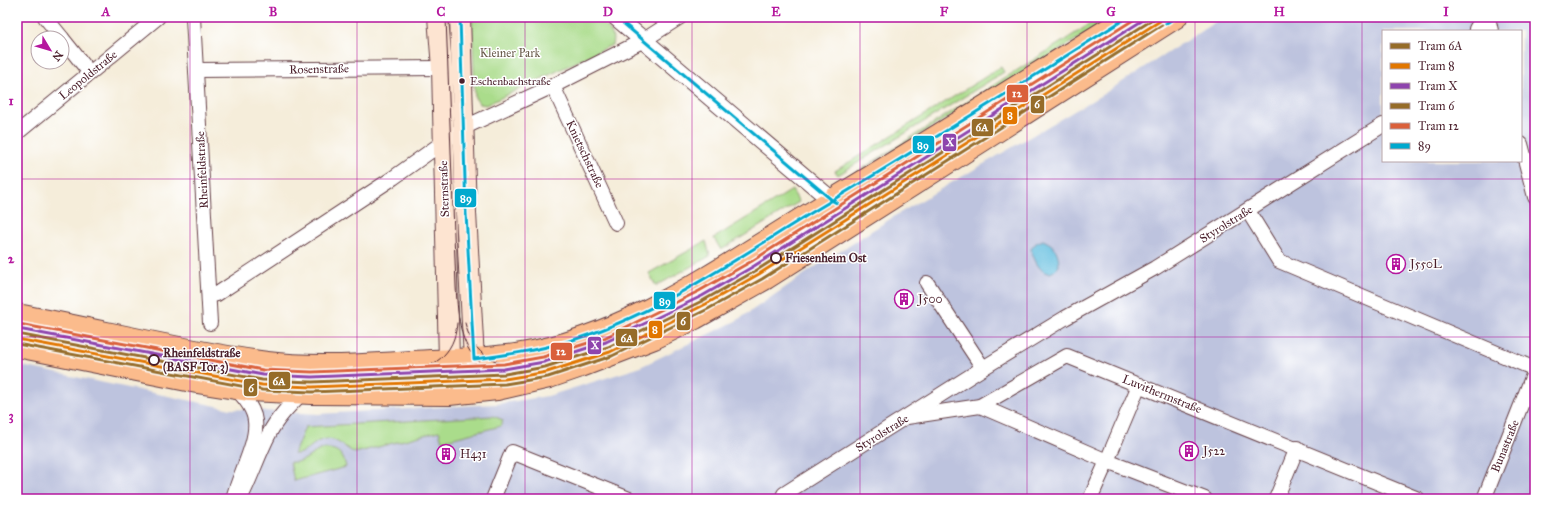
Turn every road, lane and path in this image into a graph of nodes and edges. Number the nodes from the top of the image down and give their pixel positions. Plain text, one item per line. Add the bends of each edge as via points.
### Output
1 (45, 17) edge
2 (158, 17) edge
3 (193, 17) edge
4 (438, 17) edge
5 (460, 17) edge
6 (616, 17) edge
7 (680, 17) edge
8 (1128, 17) edge
9 (1176, 17) edge
10 (1483, 17) edge
11 (1488, 17) edge
12 (56, 30) edge
13 (1476, 30) edge
14 (1491, 30) edge
15 (644, 40) junction
16 (70, 48) edge
17 (442, 68) junction
18 (196, 70) junction
19 (90, 73) junction
20 (553, 86) junction
21 (1382, 126) edge
22 (463, 128) junction
23 (17, 133) edge
24 (443, 143) junction
25 (1522, 148) edge
26 (1535, 197) edge
27 (833, 201) junction
28 (1248, 210) junction
29 (861, 217) junction
30 (616, 223) dead end
31 (927, 283) dead end
32 (209, 296) junction
33 (17, 315) edge
34 (210, 323) dead end
35 (17, 346) edge
36 (474, 359) junction
37 (449, 360) junction
38 (984, 368) junction
39 (1535, 370) edge
40 (1139, 385) junction
41 (236, 389) junction
42 (302, 393) junction
43 (449, 394) junction
44 (980, 406) junction
45 (907, 417) junction
46 (1297, 448) junction
47 (1107, 461) junction
48 (239, 493) edge
49 (783, 496) edge
50 (493, 499) edge
51 (629, 499) edge
52 (798, 499) edge
53 (1090, 499) edge
54 (1205, 499) edge
55 (1276, 499) edge
56 (1418, 499) edge
57 (1484, 499) edge

1 - 12 street
2 - 19 street, Leopoldstraße
3 - 18 street, Rheinfeldstraße
4 - 17 main road, Sternstraße
5 - 22 main road, Sternstraße
6 - 15 street
7 - 15 street
8 - 27 main road
9 - 29 main road
10 - 13 street
11 - 14 street
15 - 20 street
15 - 27 street
16 - 19 street
17 - 18 street, Rosenstraße
17 - 24 main road, Sternstraße
18 - 32 street, Rheinfeldstraße
19 - 23 street, Leopoldstraße
20 - 22 street
20 - 30 street, Knietschstraße
21 - 28 street, Styrolstraße
22 - 24 street
22 - 36 main road, Sternstraße
24 - 32 street via 217,294
24 - 37 main road, Sternstraße
25 - 26 street
27 - 29 street
27 - 36 main road via 683,292 595,334 522,354
28 - 38 street, Styrolstraße via 1155,268 1065,318
28 - 39 street via 1279,261
29 - 43 main road via 766,278 654,338 581,366 517,386
31 - 38 street
32 - 34 street, Rheinfeldstraße
33 - 37 main road via 270,364 369,365
35 - 41 main road
36 - 37 main road
36 - 43 main road via 468,376
38 - 45 street, Styrolstraße
39 - 57 street, Bunastraße
40 - 44 street, Luvithermstraße via 1067,356
40 - 46 street, Luvithermstraße
40 - 47 street
41 - 42 main road
41 - 48 street via 249,406 255,420 255,434
42 - 43 main road
42 - 48 street via 269,434
44 - 45 street, Luvithermstraße
44 - 47 street
45 - 49 street, Styrolstraße
46 - 55 street
46 - 56 street, Luvithermstraße
47 - 53 street
47 - 54 street
49 - 52 street
50 - 51 street via 512,452

